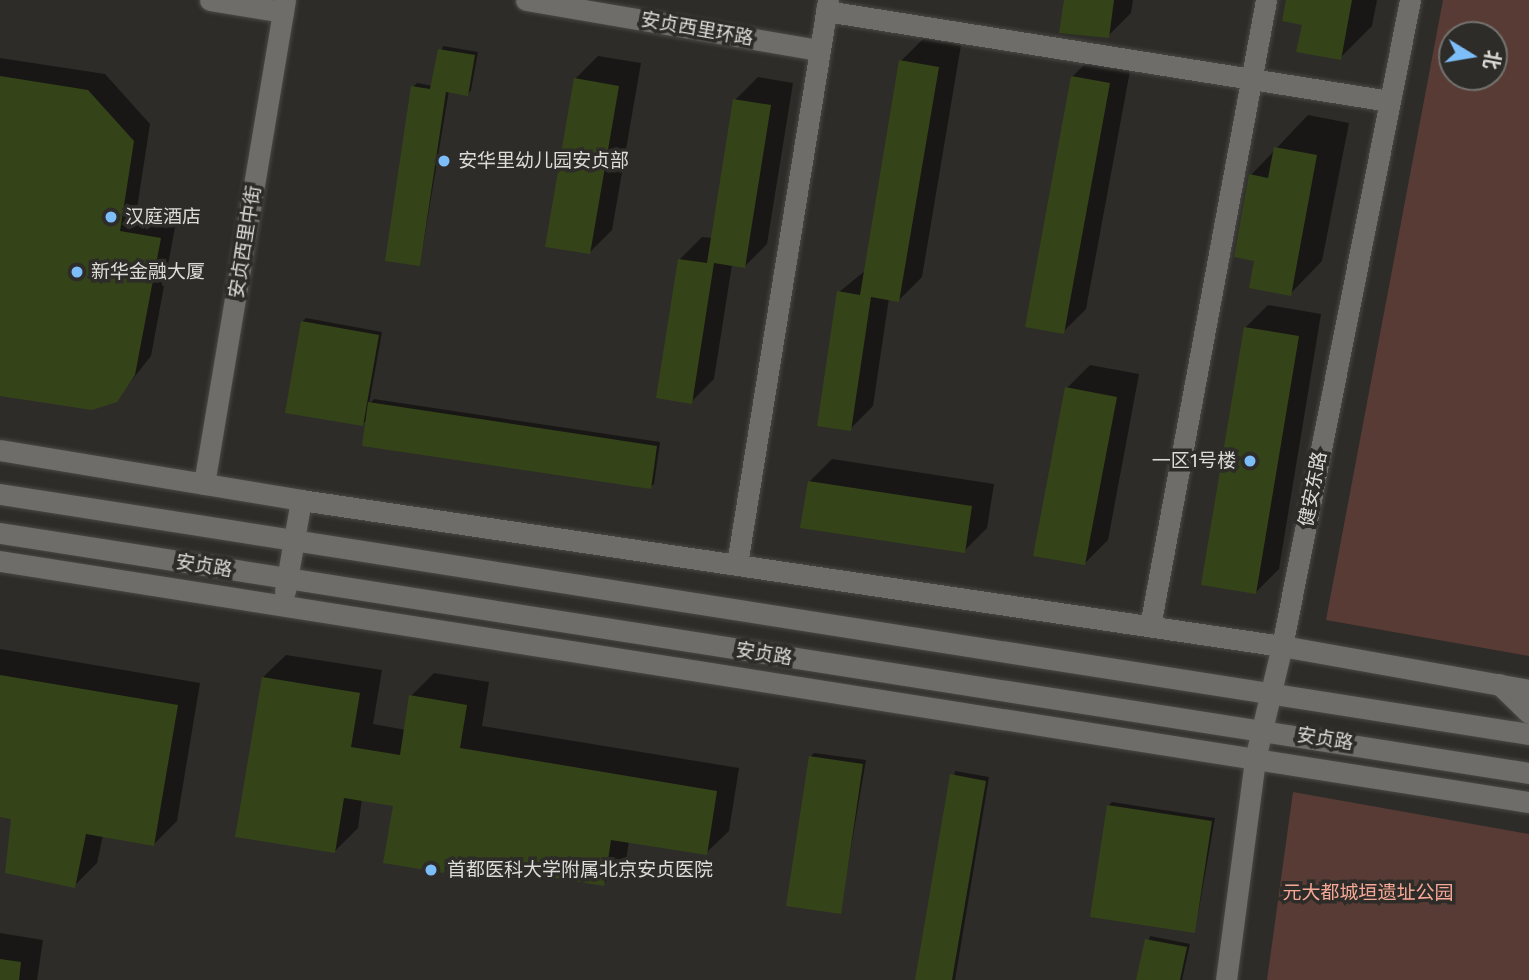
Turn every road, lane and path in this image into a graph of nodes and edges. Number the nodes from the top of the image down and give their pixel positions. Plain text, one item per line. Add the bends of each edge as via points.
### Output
1 (210, 0) edge
2 (526, 0) edge
3 (1266, 0) edge
4 (1410, 0) edge
5 (284, 6) edge
6 (827, 6) edge
7 (820, 50) junction
8 (1251, 79) junction
9 (1389, 101) junction
10 (0, 450) edge
11 (204, 484) junction
12 (0, 494) edge
13 (301, 500) junction
14 (0, 533) edge
15 (295, 540) junction
16 (0, 561) edge
17 (737, 564) junction
18 (287, 579) junction
19 (283, 605) junction
20 (1150, 626) junction
21 (1282, 646) junction
22 (1499, 684) junction
23 (1529, 690) edge
24 (1270, 694) junction
25 (1529, 713) edge
26 (1262, 729) junction
27 (1529, 734) edge
28 (1255, 759) junction
29 (1529, 774) edge
30 (1529, 802) edge
31 (1226, 980) edge

1 - 5 street
2 - 7 street, 安贞西里环路
3 - 8 street
4 - 9 street, 健安东路
5 - 11 street, 安贞西里中街
6 - 7 street
6 - 8 street
7 - 17 street
8 - 9 street
8 - 20 street
9 - 21 street, 健安东路
10 - 11 street
11 - 13 street
12 - 15 street, 安贞路
13 - 15 street
13 - 17 street
14 - 18 street, 安贞路
15 - 18 street
15 - 24 street, 安贞路
16 - 19 street, 安贞路
17 - 20 street
18 - 19 street
18 - 26 street, 安贞路
19 - 28 street, 安贞路
20 - 21 street
21 - 22 street
21 - 24 street, 健安东路
22 - 23 street
22 - 25 street
24 - 26 street, 健安东路
24 - 27 street, 安贞路
26 - 28 street, 健安东路
26 - 29 street, 安贞路
28 - 30 street, 安贞路
28 - 31 street, 健安东路

